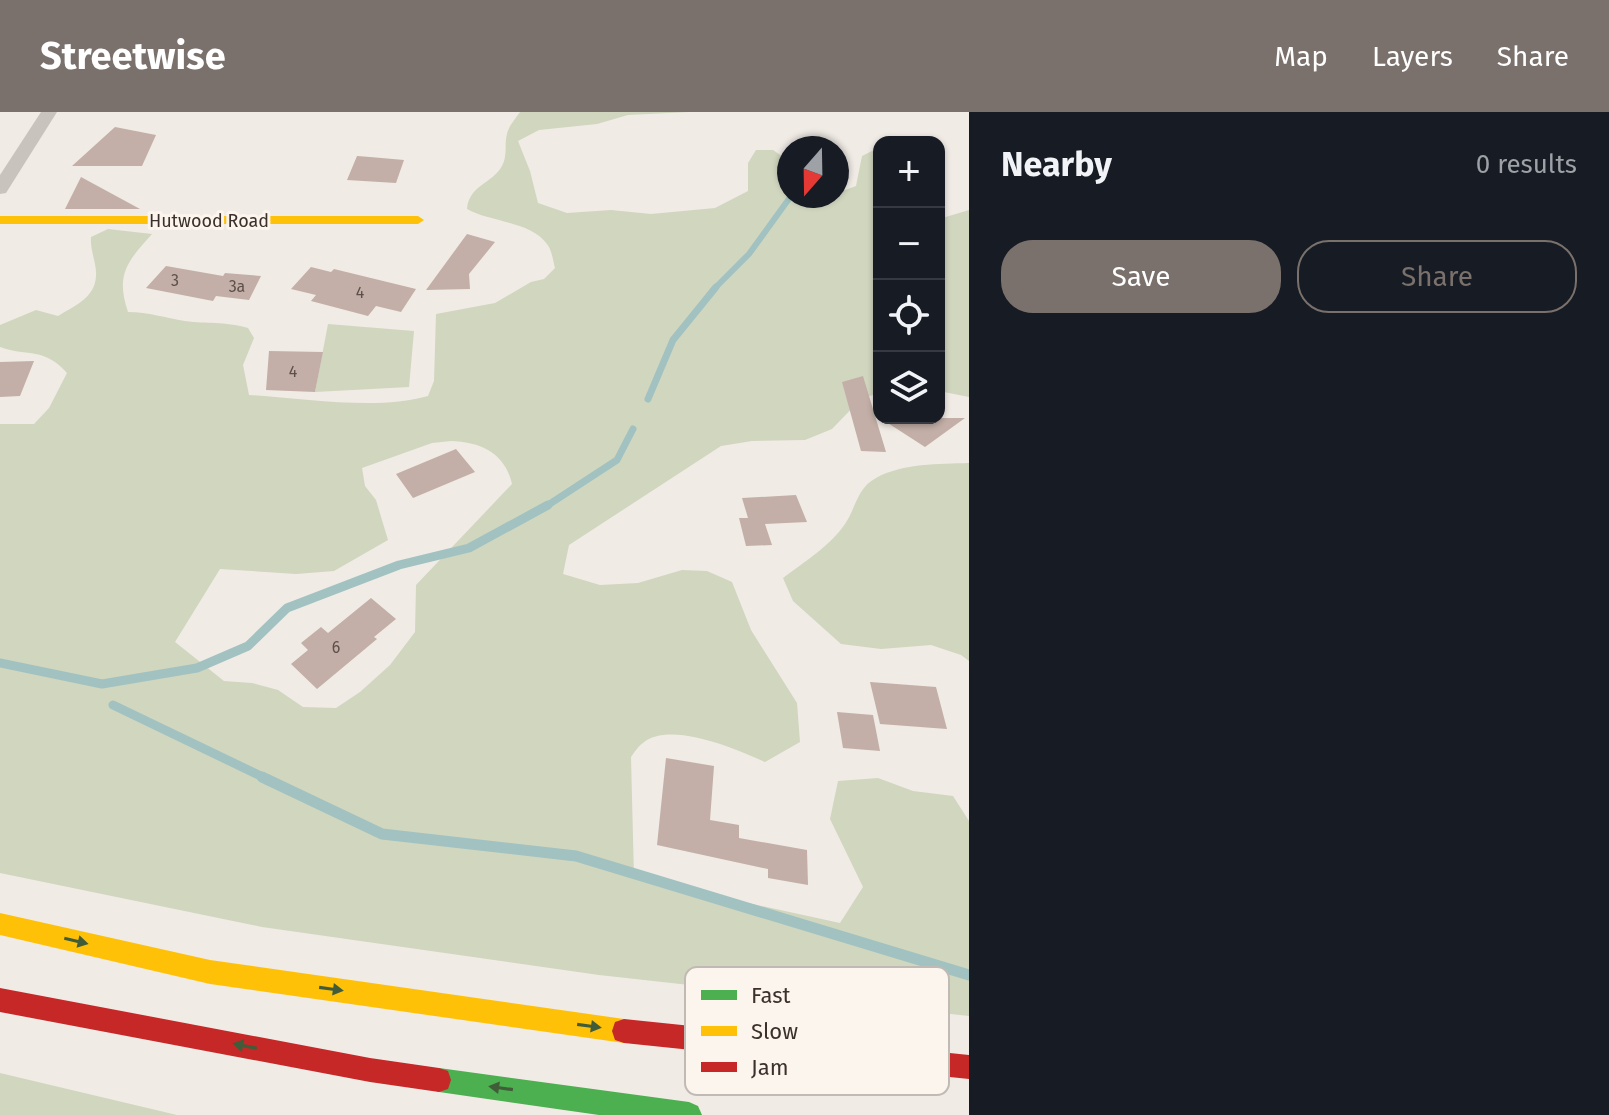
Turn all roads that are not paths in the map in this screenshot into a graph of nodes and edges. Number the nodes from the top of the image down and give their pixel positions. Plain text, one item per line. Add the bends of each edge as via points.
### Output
1 (49, 112) edge
2 (0, 189) edge
3 (0, 220) edge
4 (418, 220) dead end
5 (0, 924) edge
6 (0, 1000) edge
7 (685, 1037) edge
8 (949, 1065) edge
9 (969, 1067) edge
10 (689, 1115) edge

1 - 2 street
3 - 4 main road, Hutwood Road
5 -> 7 main road via 210,972
10 -> 6 main road via 370,1070
8 -> 9 main road

